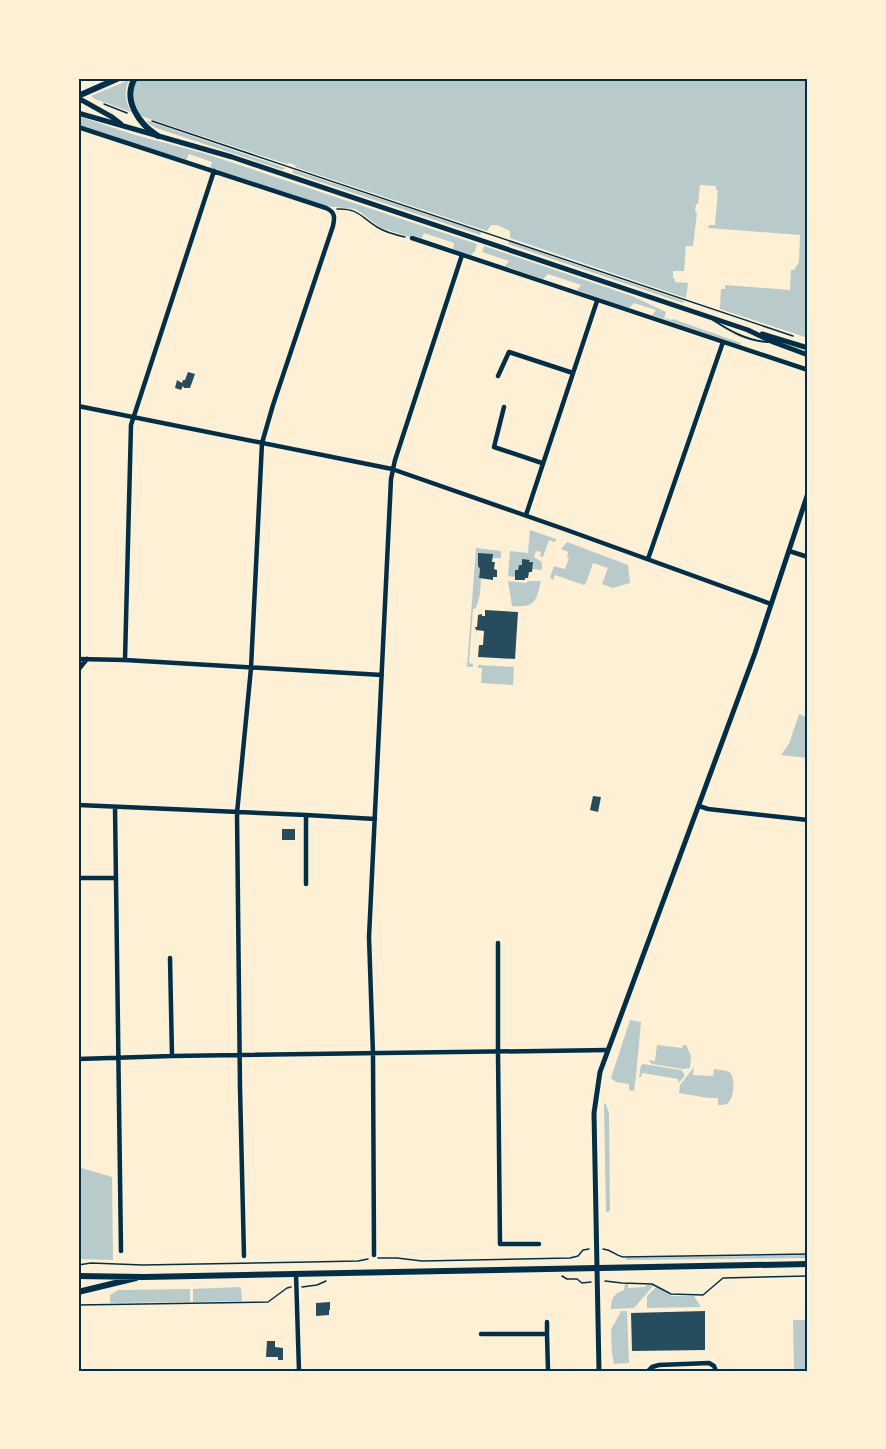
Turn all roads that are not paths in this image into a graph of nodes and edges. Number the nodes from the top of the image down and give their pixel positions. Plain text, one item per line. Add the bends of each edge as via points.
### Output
1 (119, 78) edge
2 (135, 78) edge
3 (78, 97) edge
4 (78, 113) edge
5 (122, 125) junction
6 (78, 126) edge
7 (158, 136) junction
8 (214, 171) junction
9 (412, 238) road end
10 (462, 255) junction
11 (597, 301) junction
12 (702, 315) junction
13 (751, 331) junction
14 (723, 342) junction
15 (773, 342) junction
16 (808, 348) edge
17 (808, 355) edge
18 (808, 370) edge
19 (573, 373) junction
20 (498, 376) dead end
21 (78, 406) edge
22 (504, 407) dead end
23 (133, 417) junction
24 (262, 443) junction
25 (542, 463) junction
26 (392, 469) junction
27 (808, 493) edge
28 (526, 515) junction
29 (789, 551) junction
30 (808, 557) edge
31 (648, 559) junction
32 (771, 604) junction
33 (78, 659) edge
34 (87, 659) junction
35 (124, 660) junction
36 (251, 668) junction
37 (78, 670) edge
38 (382, 675) junction
39 (78, 805) edge
40 (699, 806) junction
41 (115, 807) junction
42 (237, 813) junction
43 (306, 815) junction
44 (375, 819) junction
45 (808, 820) edge
46 (78, 878) edge
47 (116, 878) junction
48 (306, 884) dead end
49 (498, 943) dead end
50 (170, 958) dead end
51 (608, 1050) junction
52 (498, 1053) junction
53 (373, 1054) junction
54 (172, 1056) junction
55 (240, 1056) junction
56 (118, 1058) junction
57 (78, 1059) edge
58 (539, 1244) dead end
59 (121, 1251) dead end
60 (244, 1256) dead end
61 (373, 1257) road end
62 (808, 1264) edge
63 (597, 1268) junction
64 (296, 1274) junction
65 (78, 1276) edge
66 (144, 1277) junction
67 (78, 1292) edge
68 (547, 1322) dead end
69 (481, 1334) dead end
70 (547, 1334) junction
71 (298, 1371) edge
72 (548, 1371) edge
73 (599, 1371) edge
74 (648, 1371) edge
75 (716, 1371) edge

1 - 3 main road
2 - 7 main road via 130,91 133,106 144,125
3 - 5 street
4 - 5 street
5 - 7 street
6 - 8 street
7 - 12 street
8 - 23 street
8 - 24 street via 334,214
9 - 10 street
10 - 11 street
10 - 26 street
11 - 14 street
11 - 19 street
12 - 13 street
12 - 15 lane via 739,336
13 - 15 street
13 - 16 street
14 - 18 street
14 - 31 street
15 - 17 street
19 - 20 street via 509,352
19 - 25 street
21 - 23 street
22 - 25 street via 494,447
23 - 24 street
23 - 35 street
24 - 26 street
24 - 36 street
25 - 28 street
26 - 28 street
26 - 38 street
27 - 29 street
28 - 31 street
29 - 30 street
29 - 32 street
31 - 32 street
32 - 40 street
33 - 34 street
34 - 35 street
34 - 37 street
35 - 36 street
36 - 38 street
36 - 42 street
38 - 44 street
39 - 41 street
40 - 45 street
40 - 51 street
41 - 42 street
41 - 47 street
42 - 43 street
42 - 55 street
43 - 44 street
43 - 48 street
44 - 53 street via 369,937
46 - 47 street
47 - 56 street
49 - 52 street
50 - 54 street
51 - 52 street
51 - 63 street via 598,1080 594,1113
52 - 53 street
52 - 58 street via 500,1244
53 - 55 street
53 - 61 street
54 - 55 street
54 - 56 street
55 - 60 street
56 - 57 street
56 - 59 street
62 - 63 main road
63 - 64 main road
63 - 73 street
64 - 66 main road
64 - 71 street
65 - 66 main road
66 - 67 main road
68 - 70 street
69 - 70 street
70 - 72 street
74 - 75 street via 658,1365 709,1363

